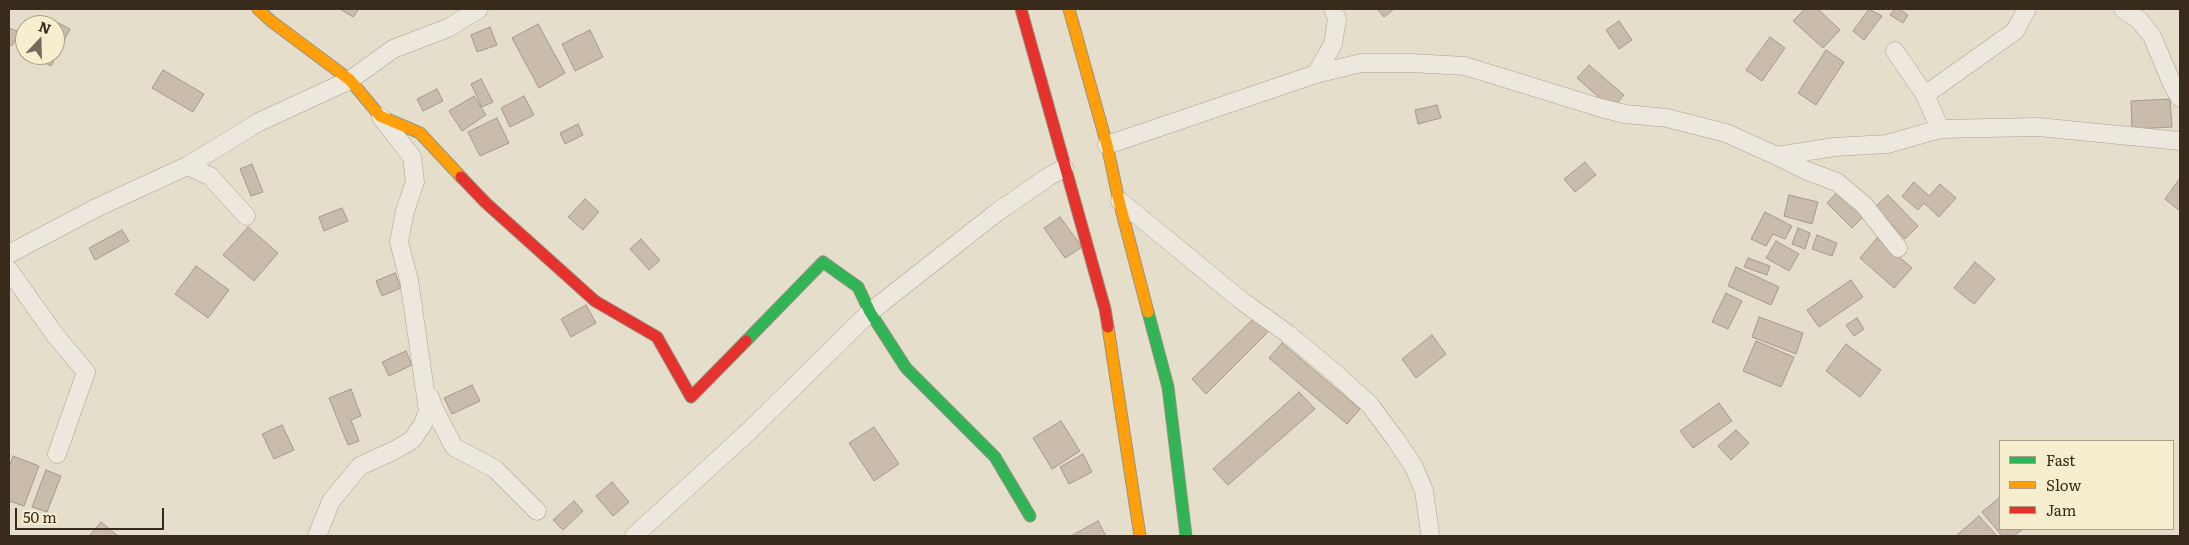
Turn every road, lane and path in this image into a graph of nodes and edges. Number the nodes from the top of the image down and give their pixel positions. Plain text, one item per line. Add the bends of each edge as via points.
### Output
1 (258, 9) edge
2 (479, 9) edge
3 (1021, 9) edge
4 (1069, 9) edge
5 (1333, 9) edge
6 (2027, 9) edge
7 (2123, 9) edge
8 (1895, 51) dead end
9 (1316, 74) junction
10 (350, 80) junction
11 (1925, 95) junction
12 (2180, 98) edge
13 (380, 116) junction
14 (1940, 129) junction
15 (2180, 141) edge
16 (1107, 145) junction
17 (1777, 156) junction
18 (187, 166) junction
19 (1064, 168) junction
20 (1119, 201) junction
21 (246, 216) dead end
22 (1898, 248) dead end
23 (9, 254) edge
24 (9, 270) edge
25 (870, 312) junction
26 (418, 350) junction
27 (57, 454) dead end
28 (537, 511) dead end
29 (1030, 516) dead end
30 (1430, 533) dead end
31 (317, 536) edge
32 (634, 536) edge
33 (1140, 536) edge
34 (1186, 536) edge

1 - 10 street
2 - 10 street via 448,28 393,49
3 - 19 street
4 - 16 street
5 - 9 street via 1337,19 1334,44
6 - 11 street via 2015,32
7 - 12 street via 2139,20 2152,36
8 - 11 street
9 - 16 street
9 - 17 street via 1361,63 1465,66 1601,108 1667,118 1726,133
10 - 13 street
10 - 18 street via 259,122
11 - 14 street
13 - 25 street via 420,133 486,203 595,301 657,337 691,397 823,262 858,287
13 - 26 street via 412,157 415,182 399,242 409,280
14 - 15 street via 2038,128
14 - 17 street via 1886,144 1834,147
16 - 20 street
17 - 22 street via 1838,182 1864,205
18 - 21 street via 210,176
18 - 23 street via 96,208
19 - 25 street via 996,213
19 - 33 street via 1105,309
20 - 30 street via 1336,373 1370,405 1414,468 1424,492
20 - 34 street via 1168,387
24 - 27 street via 55,336 86,372
25 - 29 street via 906,368 995,457
25 - 32 street via 746,434
26 - 28 street via 433,407 454,447 495,469
26 - 31 street via 428,411 423,424 412,440 360,466 331,501

